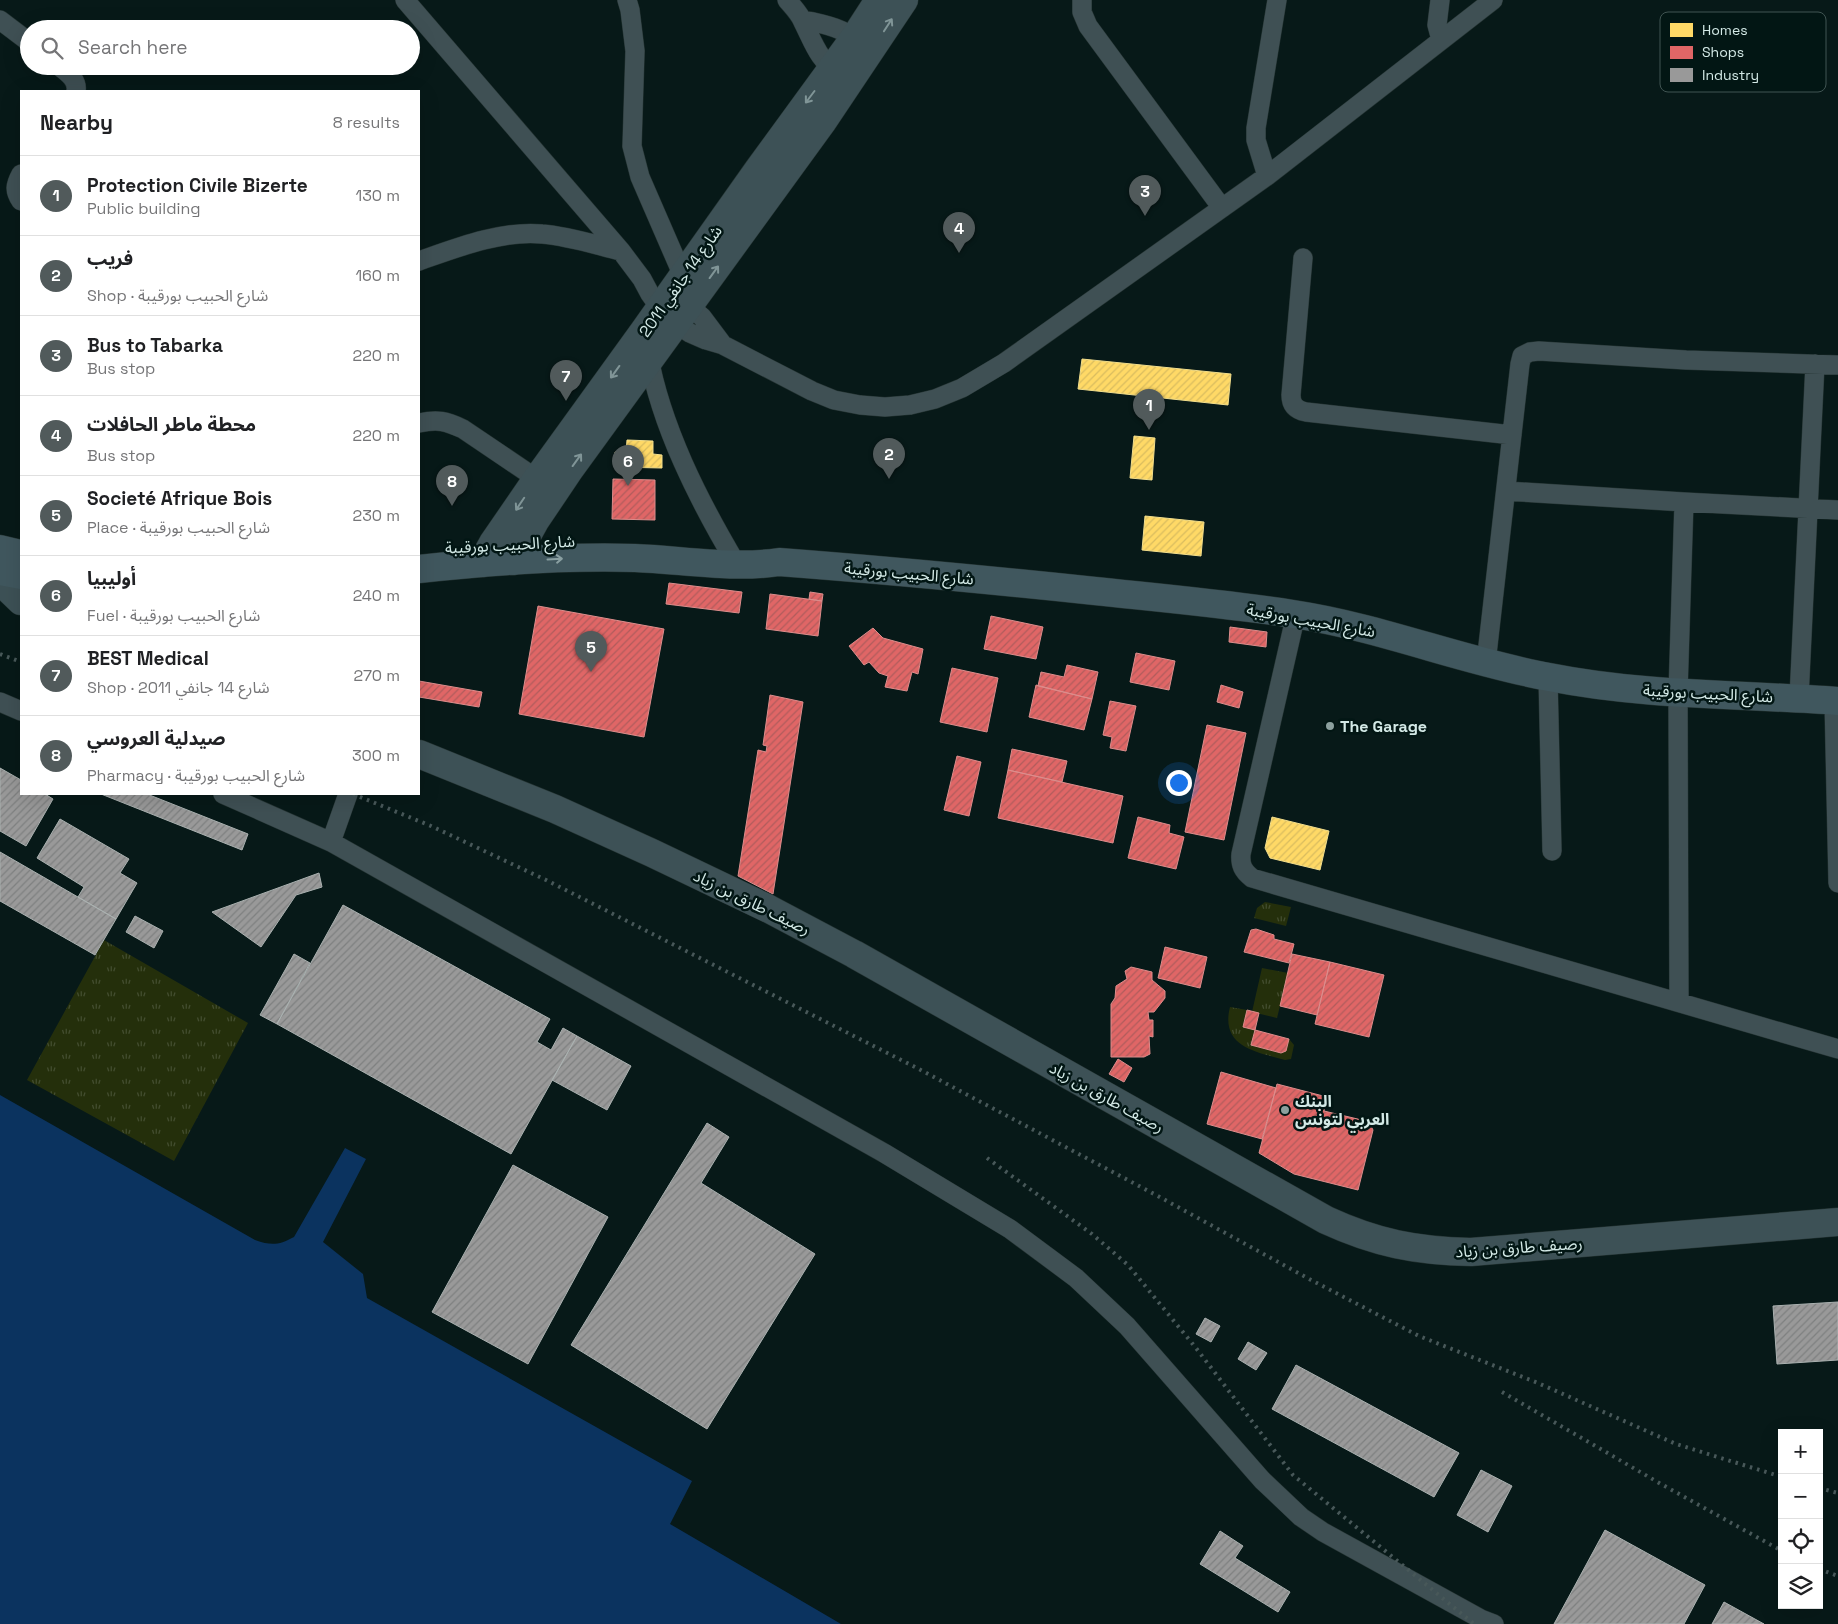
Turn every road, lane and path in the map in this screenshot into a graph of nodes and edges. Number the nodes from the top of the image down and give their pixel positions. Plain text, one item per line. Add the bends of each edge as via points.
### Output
1 (405, 0) edge
2 (627, 0) edge
3 (787, 0) edge
4 (879, 0) edge
5 (904, 0) edge
6 (1082, 0) edge
7 (1276, 0) edge
8 (1440, 0) edge
9 (1493, 0) edge
10 (0, 20) edge
11 (803, 20) junction
12 (20, 35) edge
13 (1441, 40) junction
14 (863, 44) junction
15 (69, 75) edge
16 (841, 75) junction
17 (76, 90) edge
18 (20, 176) edge
19 (1267, 176) junction
20 (20, 199) edge
21 (1222, 208) junction
22 (621, 251) junction
23 (1303, 258) dead end
24 (420, 261) edge
25 (676, 301) junction
26 (644, 331) junction
27 (649, 360) junction
28 (1816, 364) junction
29 (1838, 365) edge
30 (420, 423) edge
31 (1512, 435) junction
32 (537, 479) junction
33 (1506, 490) junction
34 (1684, 502) junction
35 (1809, 508) junction
36 (1838, 510) edge
37 (0, 549) edge
38 (420, 551) edge
39 (518, 551) junction
40 (488, 553) junction
41 (20, 554) edge
42 (732, 557) junction
43 (420, 569) edge
44 (0, 571) edge
45 (20, 575) edge
46 (0, 581) edge
47 (20, 600) edge
48 (1296, 614) junction
49 (1486, 664) junction
50 (1548, 677) junction
51 (1678, 693) junction
52 (1798, 698) junction
53 (1836, 701) edge
54 (0, 702) edge
55 (20, 711) edge
56 (420, 754) edge
57 (225, 795) edge
58 (348, 795) edge
59 (331, 842) junction
60 (1552, 851) dead end
61 (1838, 883) edge
62 (1679, 1001) junction
63 (1838, 1049) edge
64 (1838, 1222) edge
65 (1494, 1624) edge

1 - 22 street
2 - 25 street via 635,51 632,146
3 - 11 street
4 - 14 main road, شارع 14 جانفي 2011
14 -> 5 main road, شارع 14 جانفي 2011
6 - 21 street via 1082,12 1088,26
7 - 19 street via 1256,128 1259,154
8 - 13 street via 1437,25
9 - 13 street
10 - 12 street
11 - 14 street via 841,29
11 - 16 street via 819,56
13 - 19 street
14 - 16 main road, شارع 14 جانفي 2011
15 - 17 street via 74,80
16 - 25 main road, شارع 14 جانفي 2011 via 758,170
18 - 20 street via 16,184
19 - 21 street
21 - 25 street via 1004,364 962,388 910,405 860,405 812,391 723,345 698,337
22 - 24 street via 543,234 520,234 468,245
22 - 25 street via 642,279
23 - 31 street via 1290,395 1296,408 1306,412
25 - 26 main road, شارع 14 جانفي 2011
25 - 27 main road, شارع 14 جانفي 2011
26 - 27 street
26 -> 32 main road, شارع 14 جانفي 2011
39 -> 27 main road, شارع 14 جانفي 2011 via 570,469
27 - 42 street via 673,436 708,515
28 - 29 street
28 - 31 street via 1530,352 1522,356 1520,364
28 - 35 street
30 - 32 street via 440,420 463,429
31 - 33 street
32 -> 40 main road, شارع 14 جانفي 2011
33 - 34 street
33 - 49 street
34 - 35 street
34 - 51 street
35 - 36 street
35 - 52 street
37 - 41 main road
38 - 40 main road, شارع الحبيب بورقيبة
39 - 40 main road, شارع الحبيب بورقيبة
39 - 42 main road, شارع الحبيب بورقيبة via 592,540 644,541 692,544
40 - 43 main road, شارع الحبيب بورقيبة
42 - 48 main road, شارع الحبيب بورقيبة via 757,555 779,562 960,577
44 - 45 main road
46 - 47 main road
48 - 49 main road, شارع الحبيب بورقيبة via 1369,630
48 - 62 street via 1241,854 1242,868 1252,878
49 - 50 main road, شارع الحبيب بورقيبة
50 - 51 main road, شارع الحبيب بورقيبة via 1606,687
50 - 60 street
51 - 52 main road, شارع الحبيب بورقيبة
51 - 62 street
52 - 53 main road, شارع الحبيب بورقيبة
53 - 61 street
54 - 55 street
56 - 64 main road, رصيف طارق بن زياد via 554,809 769,909 1351,1232 1407,1248 1471,1252
57 - 59 street
58 - 59 street
59 - 65 street via 875,1148 1010,1229 1076,1278 1126,1326 1262,1480 1301,1517
62 - 63 street

